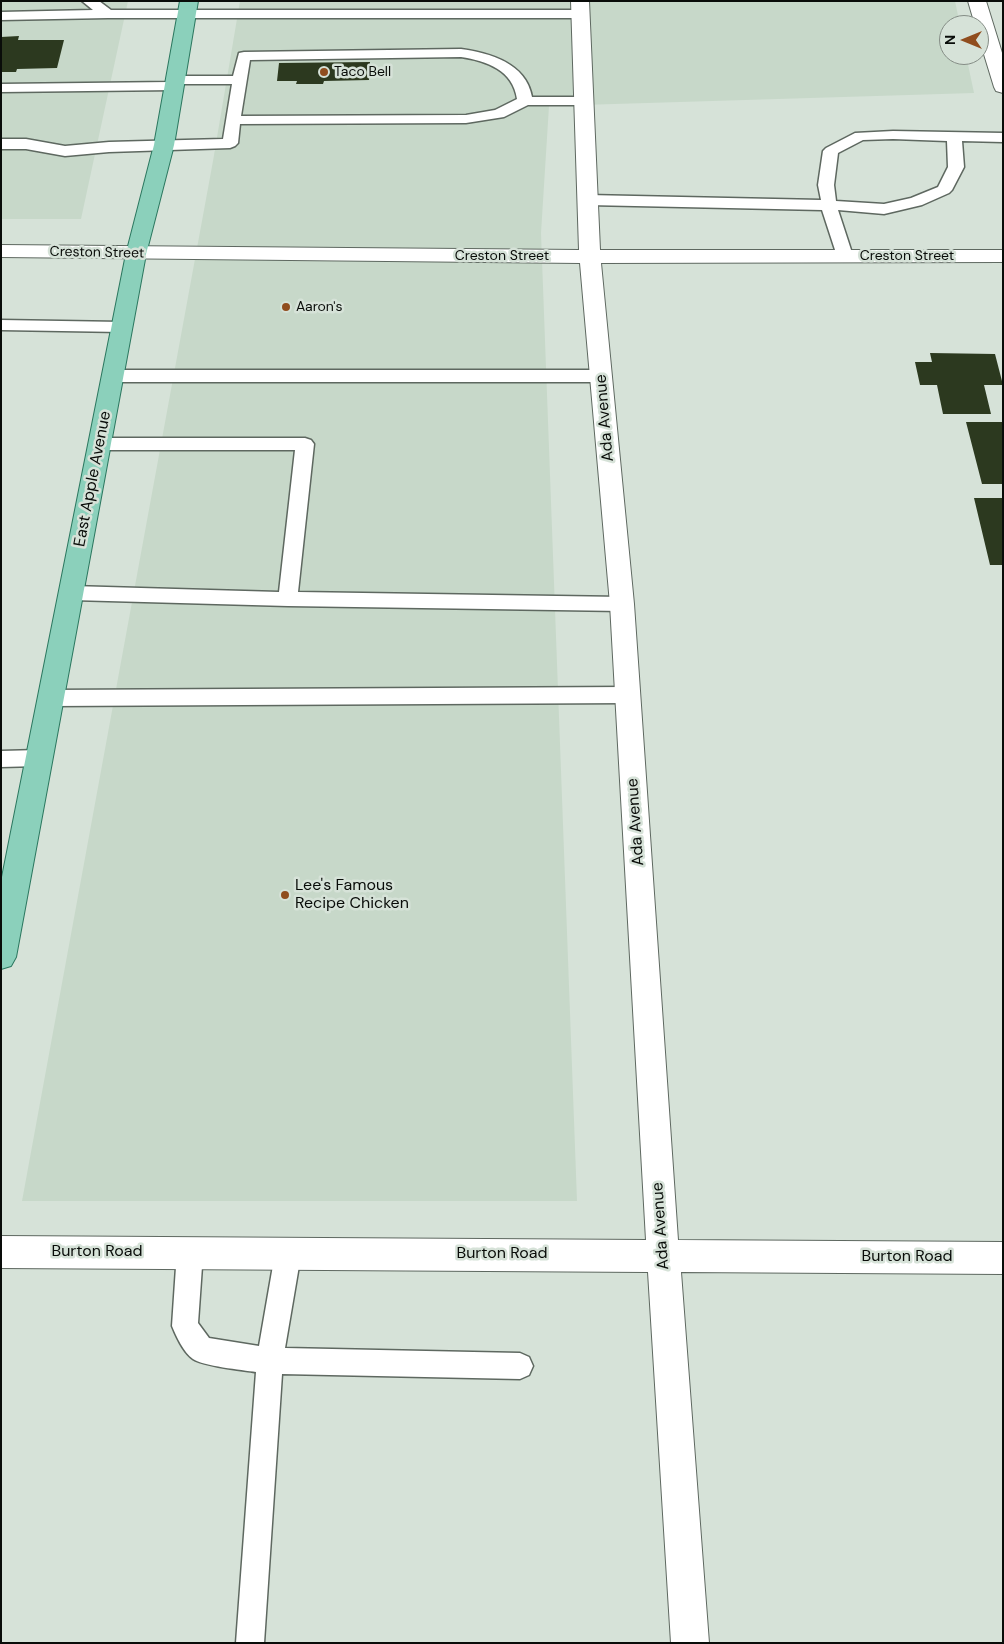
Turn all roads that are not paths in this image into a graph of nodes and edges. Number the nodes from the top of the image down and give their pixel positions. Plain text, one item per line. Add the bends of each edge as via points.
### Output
1 (89, 1) edge
2 (977, 1) edge
3 (188, 7) edge
4 (264, 7) edge
5 (538, 8) edge
6 (581, 8) edge
7 (108, 14) junction
8 (1, 16) edge
9 (997, 45) edge
10 (240, 80) junction
11 (175, 83) junction
12 (1003, 87) edge
13 (1, 88) edge
14 (525, 100) junction
15 (584, 101) junction
16 (233, 120) junction
17 (954, 136) junction
18 (1003, 138) edge
19 (1, 144) edge
20 (164, 145) junction
21 (588, 200) junction
22 (830, 206) junction
23 (1, 251) edge
24 (136, 254) junction
25 (590, 256) junction
26 (845, 256) junction
27 (1003, 256) edge
28 (1, 326) edge
29 (122, 327) junction
30 (113, 376) junction
31 (601, 376) junction
32 (100, 444) junction
33 (72, 593) junction
34 (288, 599) junction
35 (622, 604) junction
36 (628, 695) junction
37 (51, 698) junction
38 (39, 758) junction
39 (1, 759) edge
40 (8, 891) edge
41 (1, 957) edge
42 (1, 1252) edge
43 (190, 1252) junction
44 (288, 1254) junction
45 (663, 1255) junction
46 (1003, 1258) edge
47 (270, 1361) junction
48 (520, 1366) dead end
49 (250, 1643) edge
50 (690, 1643) edge

1 - 7 lane
2 - 9 street
3 - 4 lane
3 - 7 lane
3 - 11 main road, East Apple Avenue
4 - 5 lane
5 - 6 lane
6 - 15 street, Ada Avenue
7 - 8 lane
9 - 12 street
10 - 11 lane
10 - 14 lane via 244,56 461,53 484,56 501,64 520,82
10 - 16 lane
11 - 13 lane
11 - 20 main road, East Apple Avenue
14 - 15 lane
14 - 16 lane via 499,114 466,119
15 - 21 street, Ada Avenue
16 - 20 lane via 230,143
17 - 18 lane
17 - 22 lane via 956,167 944,190 916,202 884,209
17 - 22 lane via 860,136 831,151 826,185
19 - 20 lane via 26,144 65,152
20 - 24 main road, East Apple Avenue
21 - 22 lane
21 - 25 street, Ada Avenue
22 - 26 lane
23 - 24 street, Creston Street
24 - 25 street, Creston Street
24 - 29 main road, East Apple Avenue
25 - 26 street, Creston Street
25 - 31 street, Ada Avenue
26 - 27 street, Creston Street
28 - 29 lane
29 - 30 main road, East Apple Avenue
30 - 31 lane
30 - 32 main road, East Apple Avenue
31 - 35 street, Ada Avenue
32 - 33 main road, East Apple Avenue
32 - 34 lane via 305,444
33 - 34 lane
33 - 37 main road, East Apple Avenue
34 - 35 lane
35 - 36 street, Ada Avenue
36 - 37 lane
36 - 45 street, Ada Avenue
37 - 38 main road, East Apple Avenue
38 - 39 lane
38 - 40 main road, East Apple Avenue
40 - 41 main road, East Apple Avenue
42 - 43 street, Burton Road
43 - 44 street, Burton Road
43 - 47 lane via 185,1326 202,1350
44 - 45 street, Burton Road
44 - 47 lane
45 - 46 street, Burton Road
45 - 50 street, Ada Avenue
47 - 48 lane
47 - 49 lane

